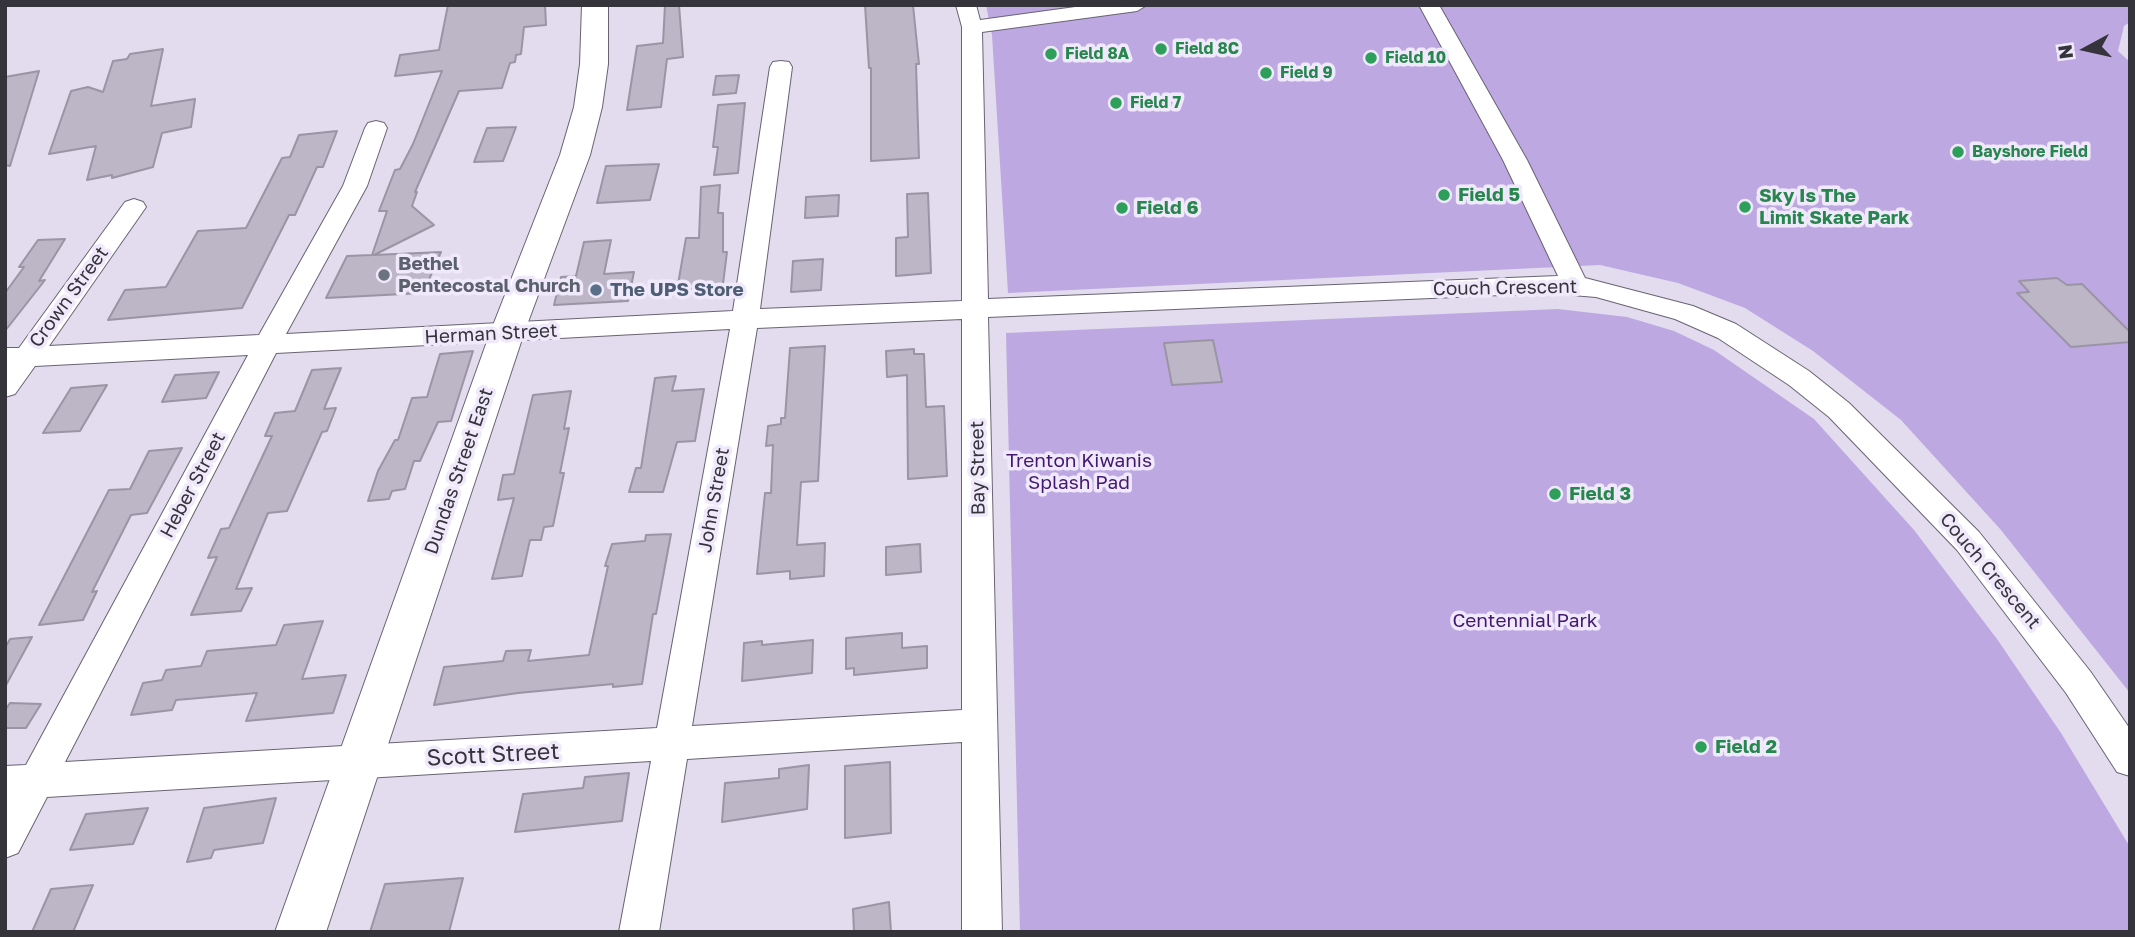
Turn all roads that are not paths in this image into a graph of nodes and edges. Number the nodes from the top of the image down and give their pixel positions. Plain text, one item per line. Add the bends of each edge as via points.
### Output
1 (595, 5) edge
2 (1137, 5) edge
3 (1430, 7) edge
4 (969, 16) edge
5 (781, 67) dead end
6 (376, 128) dead end
7 (134, 207) dead end
8 (1575, 285) junction
9 (976, 309) junction
10 (744, 319) junction
11 (507, 333) junction
12 (266, 346) junction
13 (16, 357) edge
14 (5, 387) edge
15 (981, 725) junction
16 (672, 744) junction
17 (2130, 760) edge
18 (357, 764) junction
19 (21, 782) edge
20 (5, 839) edge
21 (300, 932) edge
22 (639, 932) edge
23 (982, 932) edge

1 - 11 main road, Dundas Street East via 588,107 575,155
2 - 4 street
3 - 8 street via 1515,160
4 - 9 street, Bay Street
5 - 10 street, John Street
6 - 12 street, Heber Street via 355,186
7 - 13 street, Crown Street
8 - 9 street, Couch Crescent
8 - 17 street, Couch Crescent via 1684,312 1727,331 1839,410 1977,552 2078,682
9 - 10 street, Herman Street
9 - 15 street, Bay Street
10 - 11 street, Herman Street
10 - 16 street, John Street
11 - 12 street, Herman Street
11 - 18 main road, Dundas Street East
12 - 13 street, Herman Street
12 - 19 street, Heber Street
13 - 14 street, Crown Street
15 - 16 street, Scott Street
15 - 23 street, Bay Street
16 - 18 street, Scott Street
16 - 22 street, John Street
18 - 19 street, Scott Street
18 - 21 main road, Dundas Street East
19 - 20 street, Heber Street

